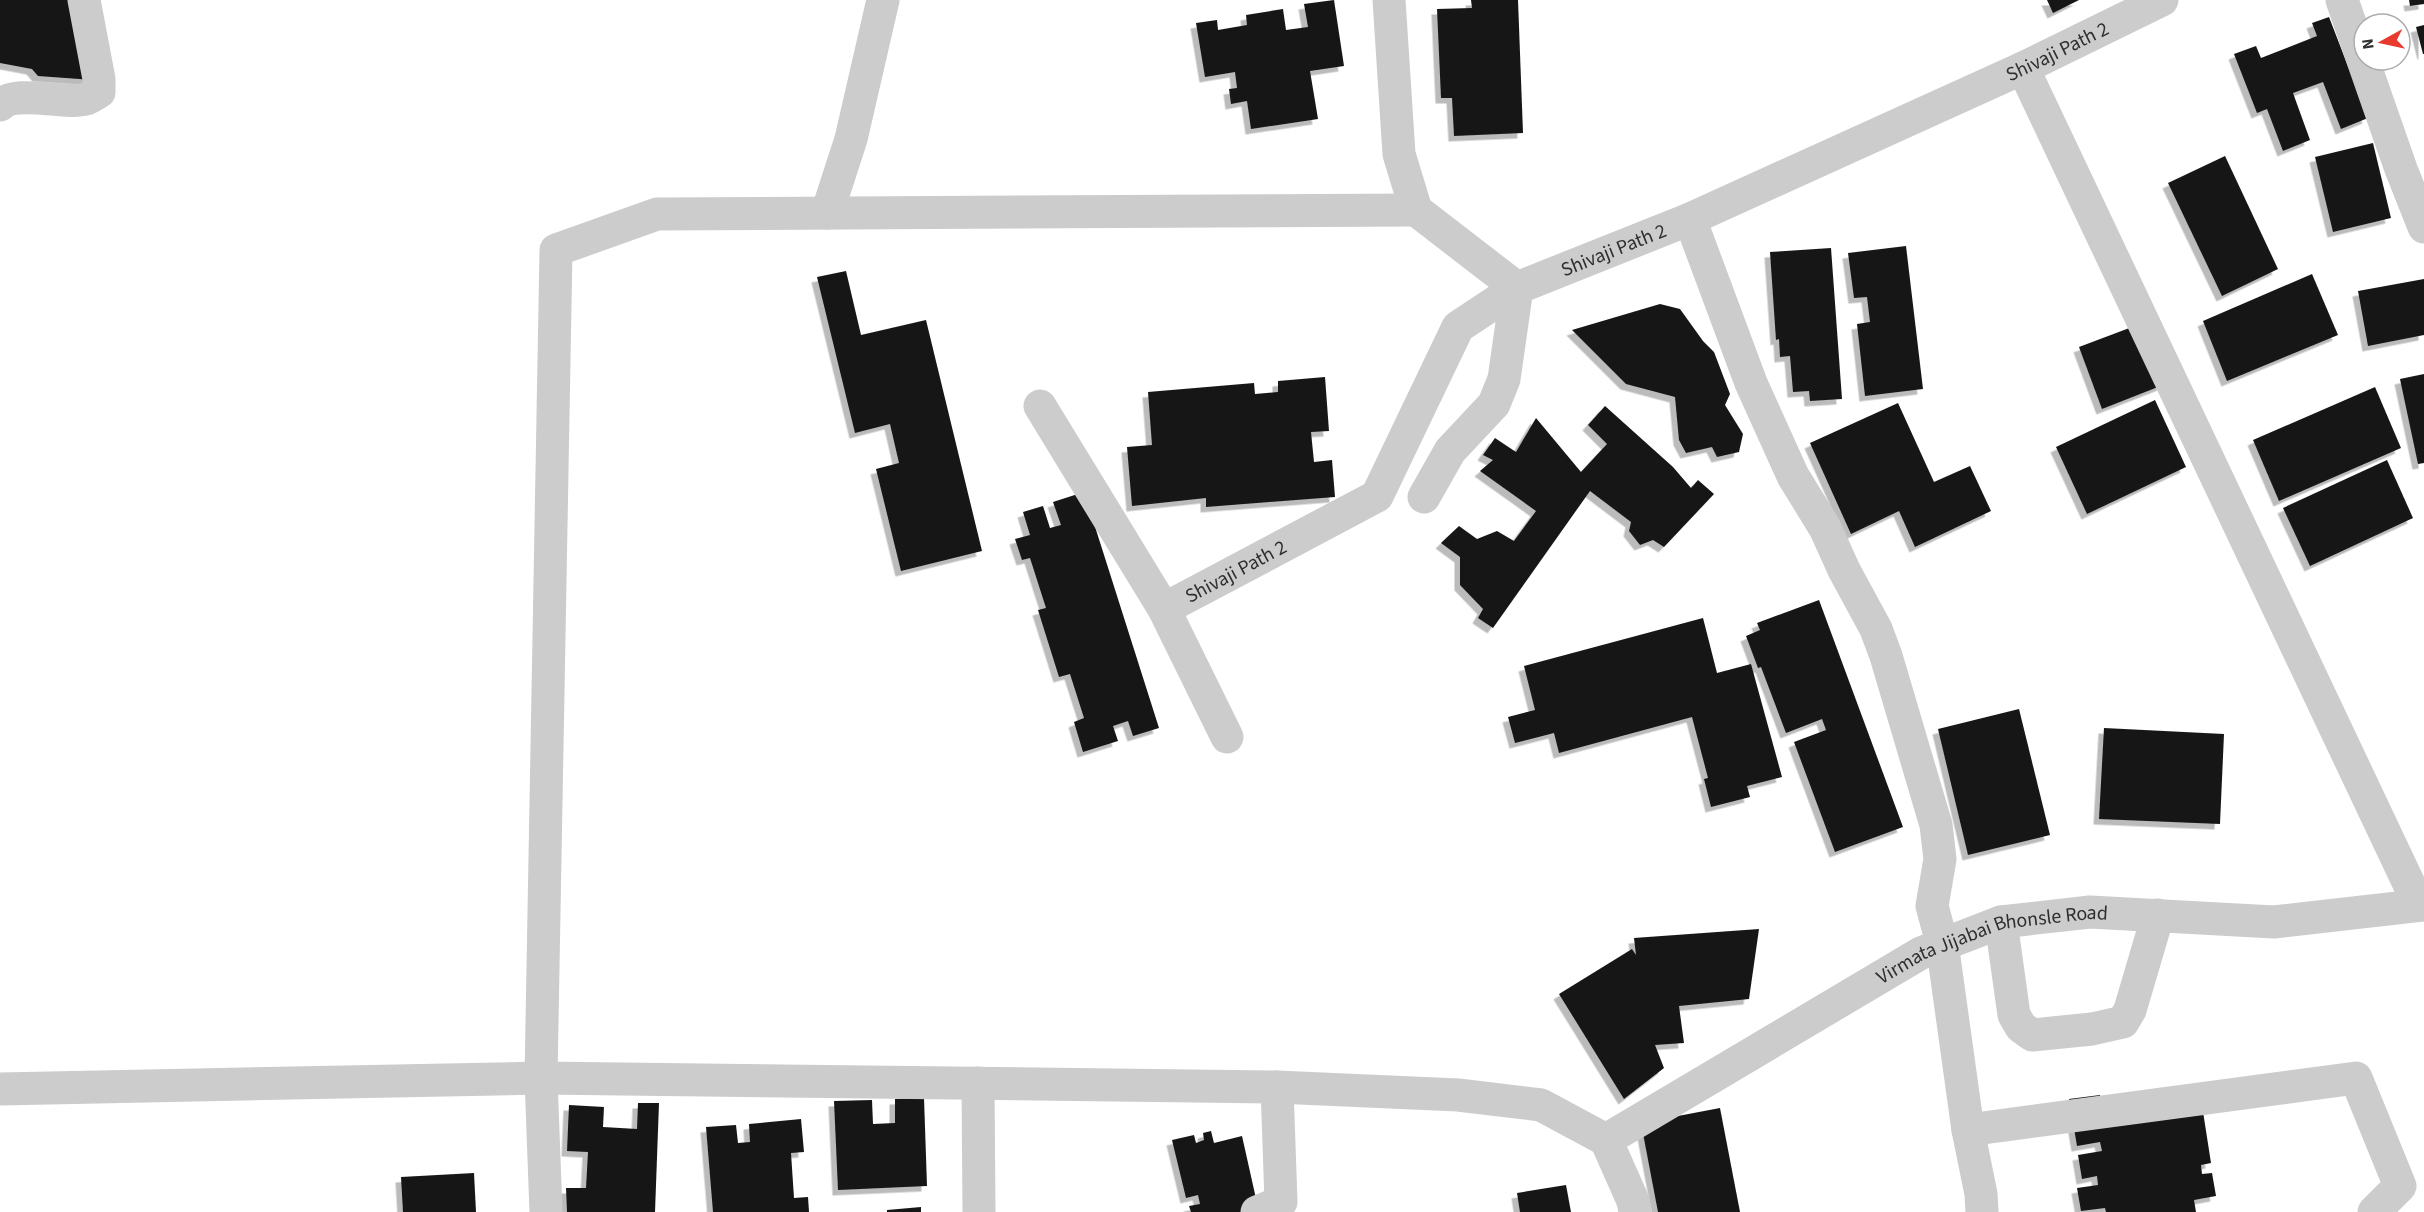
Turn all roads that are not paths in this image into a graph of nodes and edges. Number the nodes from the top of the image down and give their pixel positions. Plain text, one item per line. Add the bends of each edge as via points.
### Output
1 (84, 0) edge
2 (883, 0) edge
3 (1389, 0) edge
4 (2162, 0) edge
5 (2342, 0) edge
6 (2022, 68) junction
7 (0, 105) edge
8 (2412, 167) edge
9 (1416, 210) junction
10 (827, 213) junction
11 (1690, 219) junction
12 (2424, 227) edge
13 (1517, 288) junction
14 (1040, 406) dead end
15 (1425, 496) dead end
16 (1164, 609) junction
17 (1227, 737) dead end
18 (2421, 905) edge
19 (2158, 915) junction
20 (2001, 922) junction
21 (1942, 943) junction
22 (541, 1078) junction
23 (978, 1083) junction
24 (1277, 1087) junction
25 (0, 1089) edge
26 (1968, 1130) junction
27 (1606, 1140) junction
28 (1275, 1209) edge
29 (546, 1212) edge
30 (980, 1212) edge
31 (1635, 1212) edge
32 (1982, 1212) edge
33 (2374, 1212) edge

1 - 7 street via 99,92 86,99 19,99
2 - 10 street via 851,140
3 - 9 street via 1399,154
4 - 6 street, Shivaji Path 2
5 - 8 street
6 - 11 street, Shivaji Path 2
6 - 18 street
8 - 12 street
9 - 10 street
9 - 13 street
10 - 22 street via 657,214 556,250
11 - 13 street, Shivaji Path 2
11 - 21 street via 1751,383 1793,476 1825,528 1886,656 1936,825 1940,859 1932,906
13 - 15 street via 1504,379 1494,404 1449,452
13 - 16 street, Shivaji Path 2 via 1458,327 1377,496
14 - 16 street
16 - 17 street
18 - 19 street, Virmata Jijabai Bhonsle Road via 2274,922
19 - 20 street, Virmata Jijabai Bhonsle Road via 2090,912
19 - 20 street via 2123,1022 2032,1035 2014,1015
20 - 21 street, Virmata Jijabai Bhonsle Road
21 - 26 street
21 - 27 street, Virmata Jijabai Bhonsle Road
22 - 23 street
22 - 25 street
22 - 29 street
23 - 24 street
23 - 30 street
24 - 27 street via 1458,1095 1541,1105
24 - 28 street
26 - 32 street via 1982,1194
26 - 33 street via 2356,1078 2400,1186
27 - 31 street

